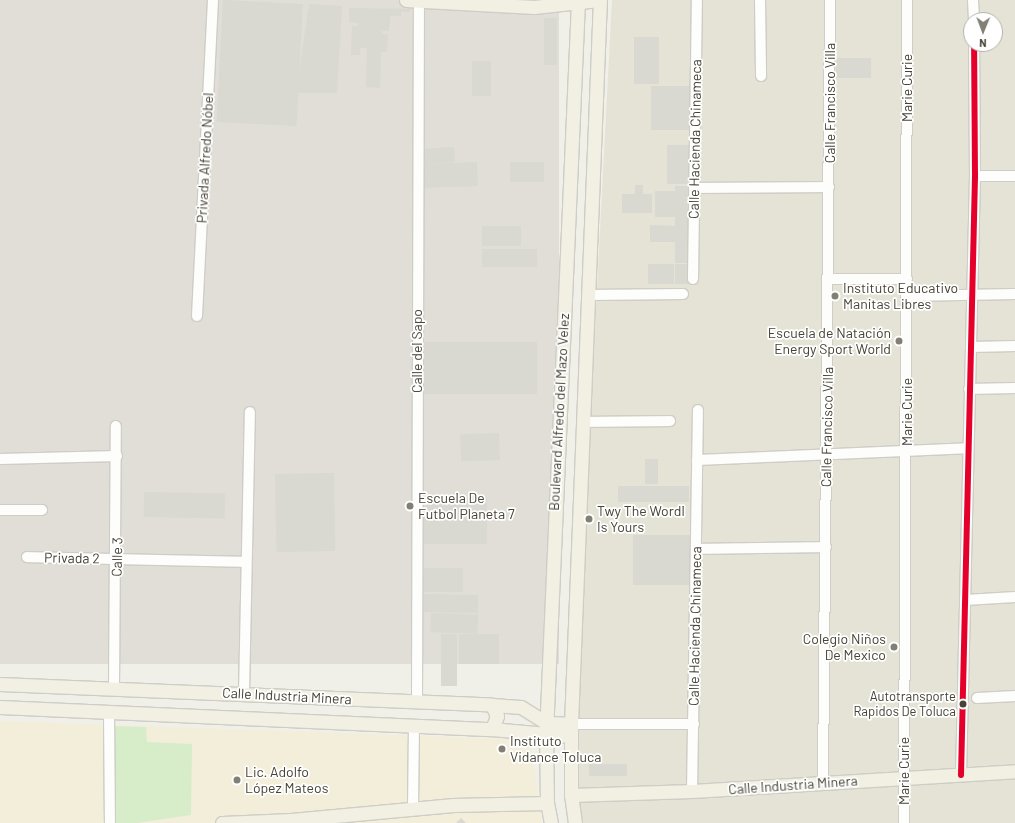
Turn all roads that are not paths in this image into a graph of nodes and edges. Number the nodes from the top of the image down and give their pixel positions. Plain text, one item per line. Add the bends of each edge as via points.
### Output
1 (213, 0) edge
2 (406, 0) edge
3 (600, 0) edge
4 (697, 0) edge
5 (760, 0) edge
6 (830, 0) edge
7 (907, 0) edge
8 (973, 0) edge
9 (419, 1) edge
10 (578, 2) edge
11 (974, 12) edge
12 (974, 52) edge
13 (761, 76) dead end
14 (976, 176) junction
15 (1015, 176) edge
16 (830, 187) junction
17 (694, 188) junction
18 (693, 278) dead end
19 (828, 279) junction
20 (907, 279) junction
21 (683, 294) dead end
22 (1015, 294) edge
23 (589, 295) junction
24 (907, 296) junction
25 (973, 296) junction
26 (197, 316) dead end
27 (1015, 346) edge
28 (972, 347) junction
29 (1015, 388) edge
30 (969, 389) junction
31 (698, 410) dead end
32 (250, 412) dead end
33 (670, 421) dead end
34 (584, 422) junction
35 (116, 426) dead end
36 (968, 448) junction
37 (907, 449) junction
38 (826, 455) junction
39 (117, 456) junction
40 (0, 459) edge
41 (697, 460) junction
42 (0, 510) edge
43 (42, 510) dead end
44 (826, 546) junction
45 (696, 549) junction
46 (27, 557) dead end
47 (117, 559) junction
48 (246, 562) junction
49 (1015, 597) edge
50 (965, 600) junction
51 (0, 684) edge
52 (114, 687) junction
53 (189, 692) junction
54 (244, 693) junction
55 (1015, 696) edge
56 (977, 698) dead end
57 (417, 702) junction
58 (492, 705) junction
59 (0, 707) edge
60 (109, 713) junction
61 (188, 715) junction
62 (694, 724) junction
63 (414, 726) junction
64 (546, 728) junction
65 (492, 729) junction
66 (570, 730) junction
67 (1015, 771) edge
68 (961, 774) junction
69 (904, 778) junction
70 (823, 782) junction
71 (692, 791) junction
72 (571, 795) junction
73 (547, 803) junction
74 (414, 808) junction
75 (110, 823) edge
76 (222, 823) edge
77 (551, 823) edge
78 (574, 823) edge
79 (904, 823) edge

1 - 26 street, Privada Alfredo Nóbel
2 - 9 main road
3 - 10 main road
3 - 23 main road, Boulevard Alfredo del Mazo Velez
4 - 17 street, Calle Hacienda Chinameca
5 - 13 street
6 - 16 street, Calle Francisco Villa
7 - 20 street, Marie Curie
8 - 11 street
9 - 10 main road via 534,7
9 - 57 street, Calle del Sapo
10 - 64 main road, Boulevard Alfredo del Mazo Velez
12 - 14 street
14 - 15 street
14 - 25 street
16 - 17 street
16 - 19 street, Calle Francisco Villa
17 - 18 street, Calle Hacienda Chinameca
19 - 20 street
19 - 38 street, Calle Francisco Villa
20 - 24 street, Marie Curie
21 - 23 street
22 - 25 street
23 - 34 main road, Boulevard Alfredo del Mazo Velez
24 - 25 street
24 - 37 street, Marie Curie
25 - 28 street
27 - 28 street
28 - 30 street
29 - 30 street
30 - 36 street
31 - 41 street, Calle Hacienda Chinameca
32 - 48 street
33 - 34 street
34 - 66 main road, Boulevard Alfredo del Mazo Velez
35 - 39 street, Calle 3
36 - 37 street
36 - 50 street
37 - 38 street
37 - 69 street, Marie Curie
38 - 41 street
38 - 44 street, Calle Francisco Villa
39 - 40 street
39 - 47 street, Calle 3
41 - 45 street, Calle Hacienda Chinameca
42 - 43 street
44 - 45 street
44 - 70 street, Calle Francisco Villa
45 - 62 street, Calle Hacienda Chinameca
46 - 47 street, Privada 2
47 - 48 street, Privada 2
47 - 52 street, Calle 3
48 - 54 street
49 - 50 street
50 - 68 street
51 - 52 main road, Calle Industria Minera
52 - 53 main road, Calle Industria Minera
53 - 54 main road, Calle Industria Minera
53 - 61 main road
54 - 57 main road, Calle Industria Minera
55 - 56 street
57 - 58 main road, Calle Industria Minera
58 - 64 main road, Calle Industria Minera via 521,707
58 - 65 main road via 497,716
59 - 60 main road, Calle Industria Minera
60 - 61 main road, Calle Industria Minera
60 - 75 street
61 - 63 main road, Calle Industria Minera
62 - 66 street
62 - 71 street, Calle Hacienda Chinameca
63 - 65 main road, Calle Industria Minera
63 - 74 street
64 - 65 main road, Calle Industria Minera
64 - 66 main road, Calle Industria Minera
64 - 73 main road, Boulevard Alfredo del Mazo Velez
66 - 72 main road, Boulevard Alfredo del Mazo Velez
67 - 68 main road, Calle Industria Minera
68 - 69 main road, Calle Industria Minera
69 - 70 main road, Calle Industria Minera
69 - 79 street, Marie Curie
70 - 71 main road, Calle Industria Minera
71 - 72 main road, Calle Industria Minera
72 - 78 main road, Boulevard Alfredo del Mazo Velez
73 - 74 main road
73 - 77 main road, Boulevard Alfredo del Mazo Velez
74 - 76 main road via 291,820

